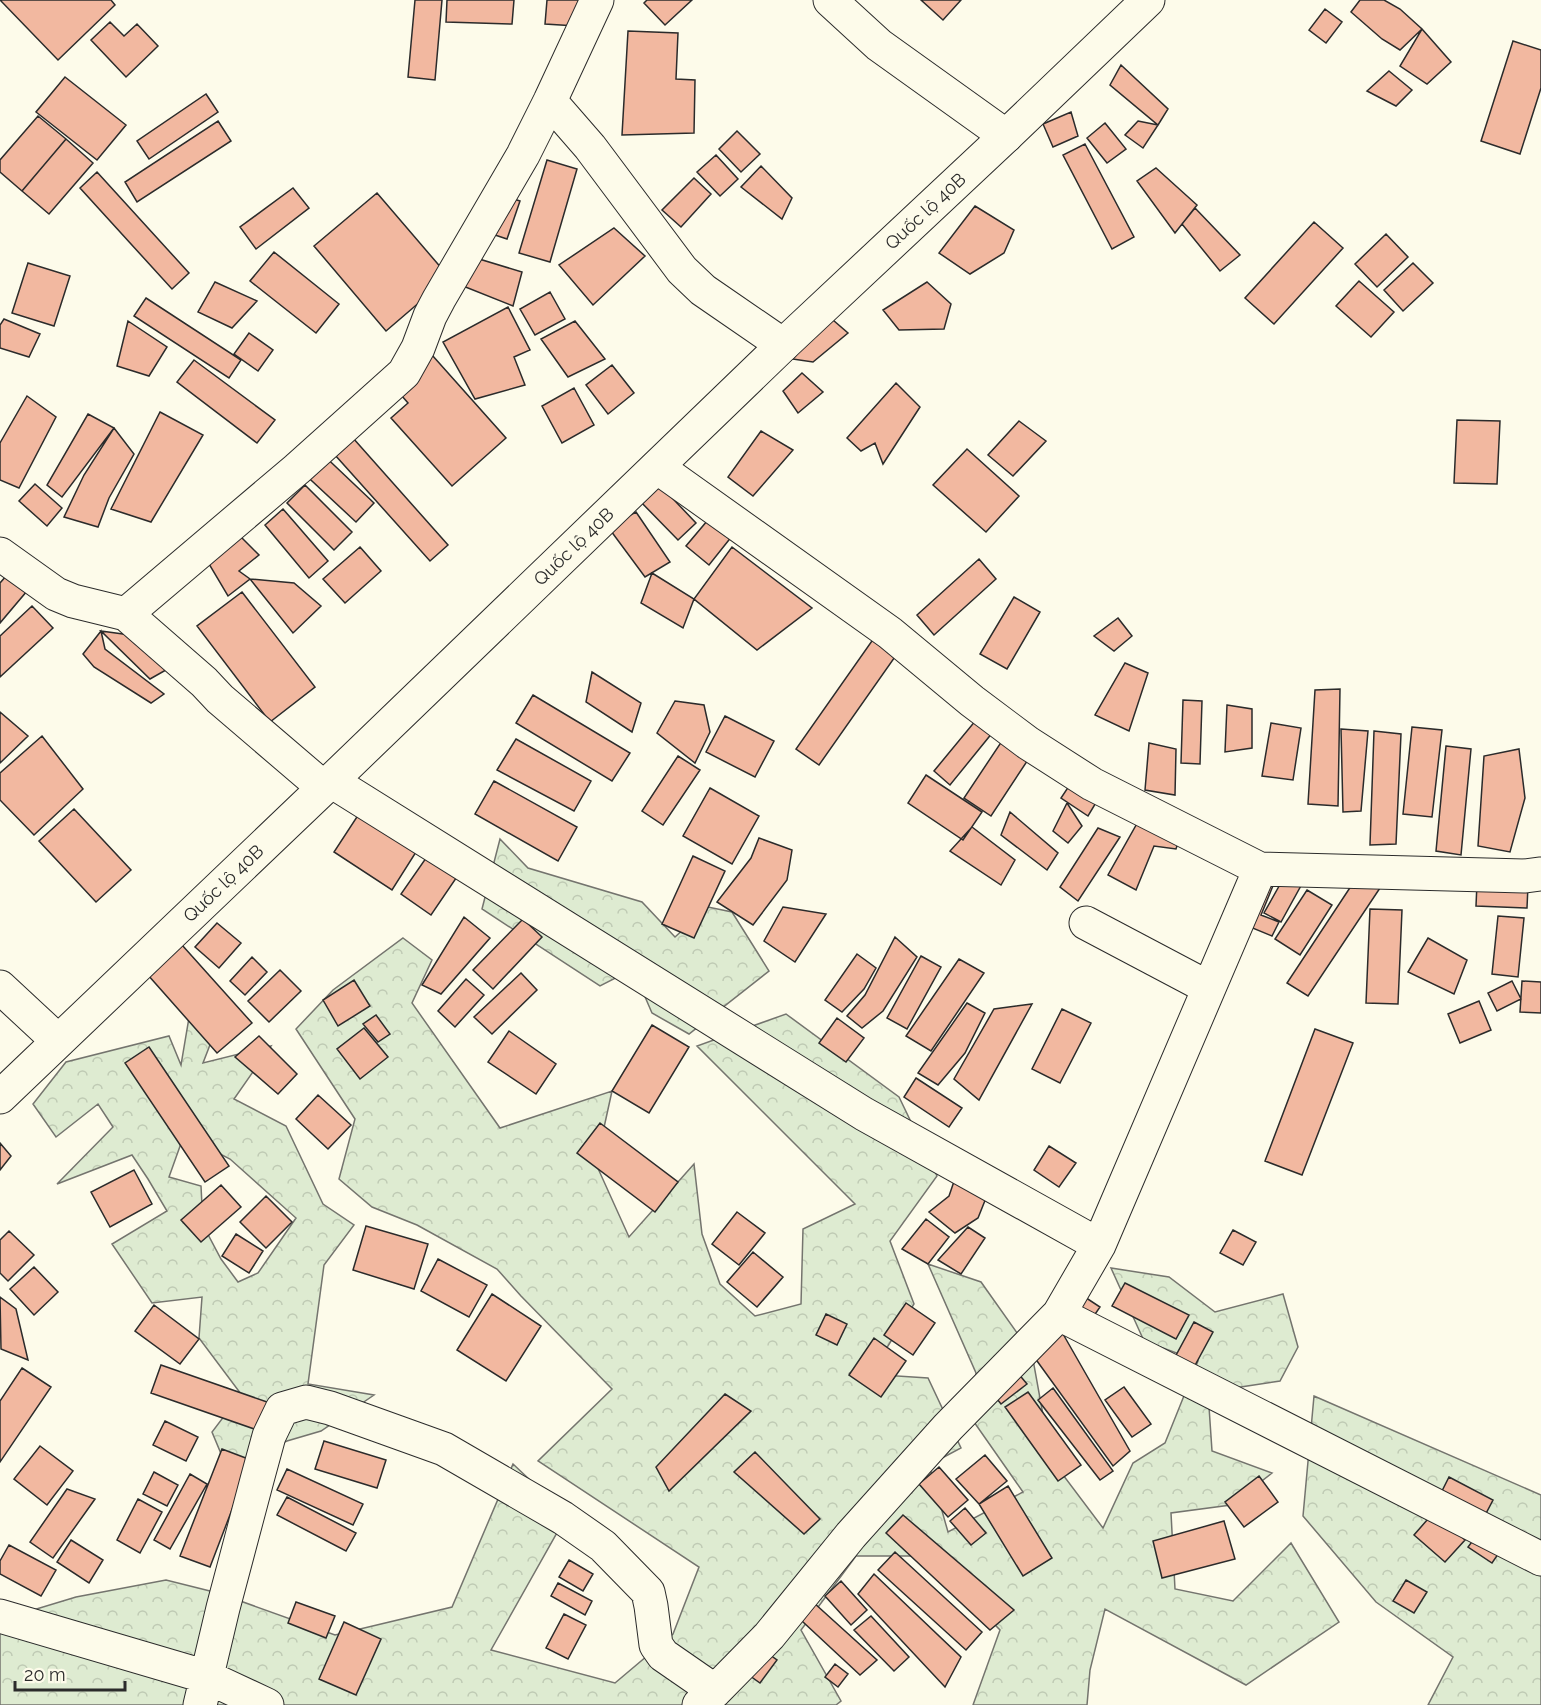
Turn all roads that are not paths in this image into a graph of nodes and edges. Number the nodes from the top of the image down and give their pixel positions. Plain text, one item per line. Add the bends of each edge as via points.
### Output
1 (597, 0) edge
2 (830, 0) edge
3 (1149, 0) edge
4 (550, 101) junction
5 (1006, 136) junction
6 (783, 345) junction
7 (657, 467) junction
8 (0, 554) edge
9 (126, 614) junction
10 (327, 784) junction
11 (1260, 868) junction
12 (1541, 874) edge
13 (1086, 923) dead end
14 (0, 987) edge
15 (1209, 988) junction
16 (58, 1041) junction
17 (0, 1097) edge
18 (1099, 1245) junction
19 (1059, 1314) junction
20 (1541, 1559) edge
21 (0, 1616) edge
22 (203, 1691) edge
23 (706, 1698) edge
24 (267, 1705) edge

1 - 4 main road
2 - 5 main road via 879,45
3 - 5 main road, Quốc lộ 40B
4 - 6 main road via 590,147 682,270 703,290
4 - 9 main road via 439,299 404,372
5 - 6 main road, Quốc lộ 40B
6 - 7 main road, Quốc lộ 40B
7 - 10 main road, Quốc lộ 40B
7 - 11 main road via 890,633 1028,743 1092,784
8 - 9 main road via 56,594 73,602
9 - 10 main road via 220,699
10 - 16 main road, Quốc lộ 40B
10 - 18 main road via 864,1114
11 - 12 main road
11 - 15 main road
13 - 15 main road
14 - 16 main road
15 - 18 main road
16 - 17 main road, Quốc lộ 40B
18 - 19 main road
19 - 20 main road
19 - 23 main road via 948,1427 851,1535 769,1636
21 - 22 main road
22 - 23 main road via 269,1436 282,1409 306,1402 444,1449 563,1518 603,1546 648,1592 656,1645
22 - 24 main road

